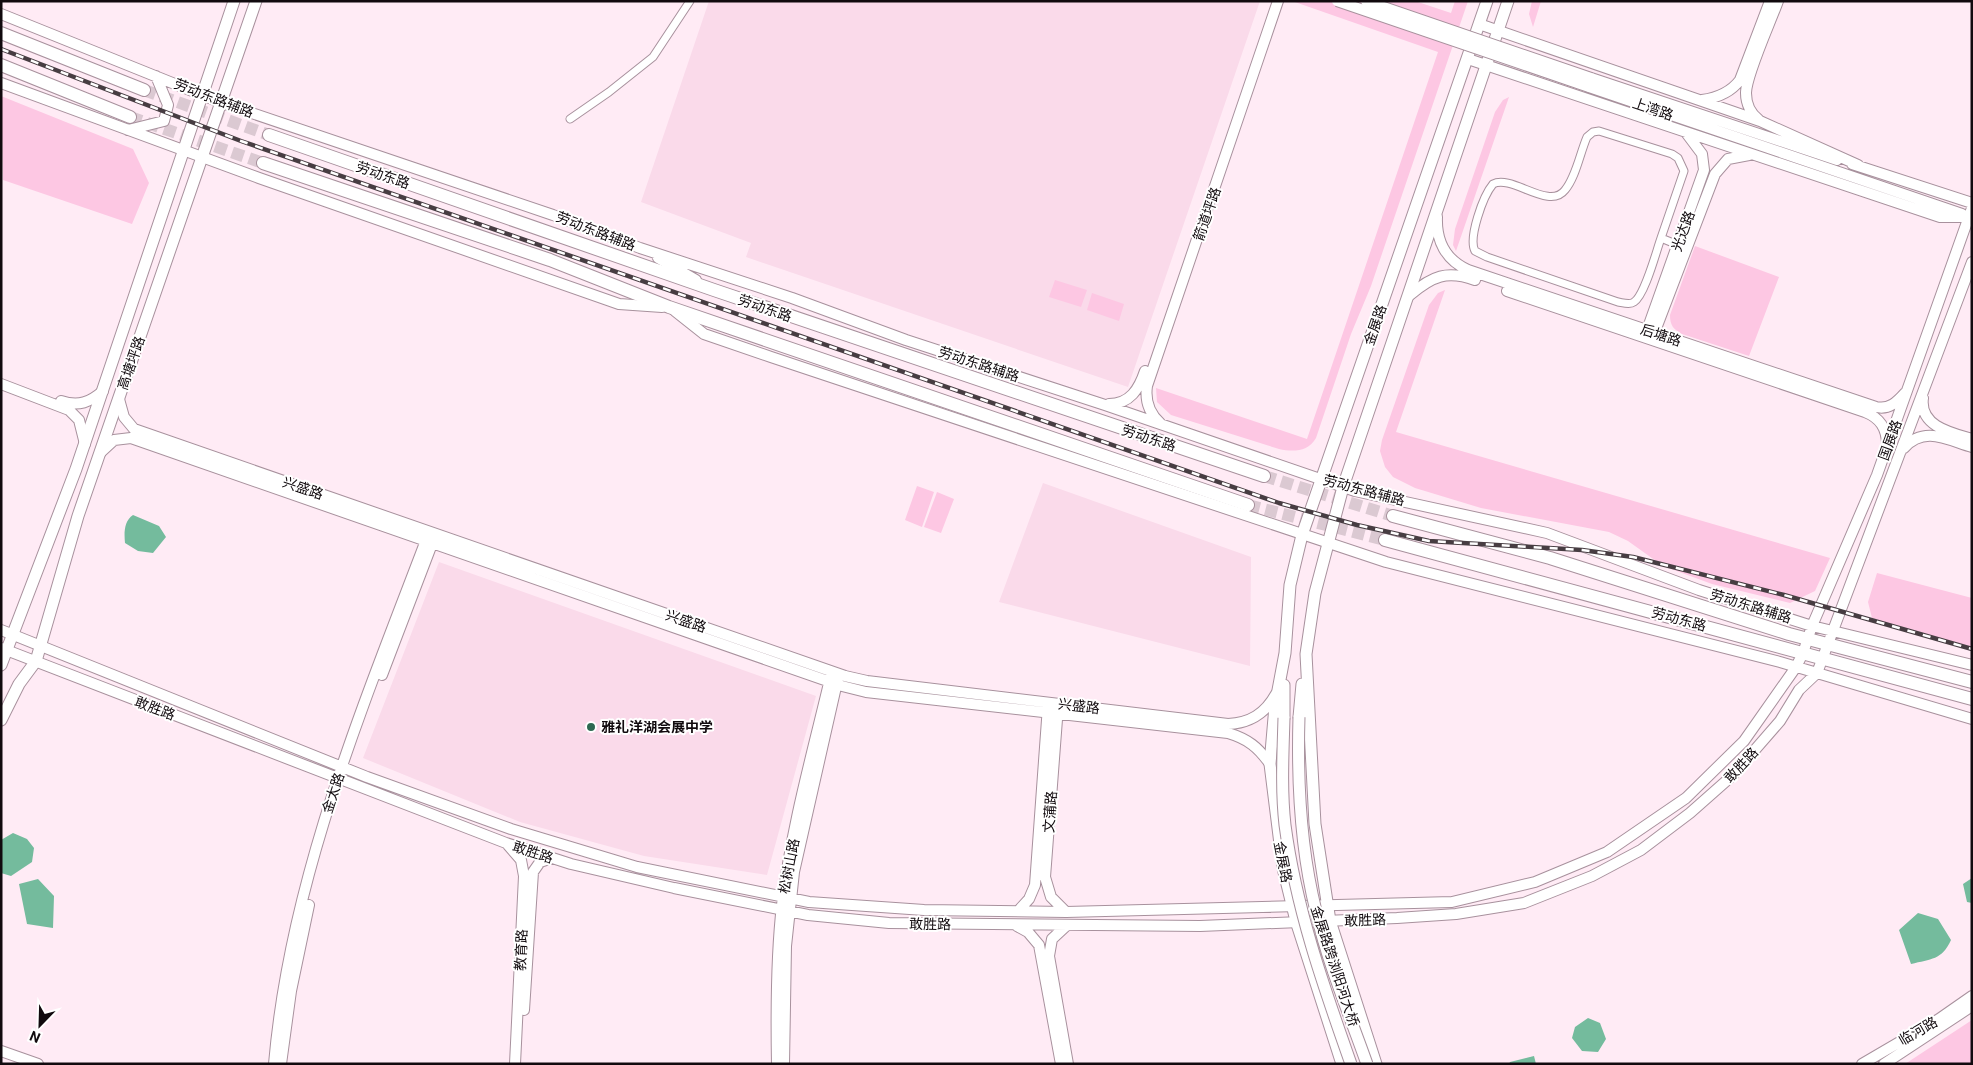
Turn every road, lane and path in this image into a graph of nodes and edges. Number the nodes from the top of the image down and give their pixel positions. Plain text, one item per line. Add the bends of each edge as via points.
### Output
1 (234, 1) edge
2 (256, 1) edge
3 (690, 1) edge
4 (1271, 1) edge
5 (1278, 1) edge
6 (1337, 1) edge
7 (1366, 1) edge
8 (1487, 1) edge
9 (1508, 1) edge
10 (1770, 1) edge
11 (1778, 1) edge
12 (1, 14) edge
13 (1479, 24) junction
14 (1499, 31) junction
15 (1, 33) edge
16 (1468, 59) junction
17 (1, 65) edge
18 (1487, 66) junction
19 (156, 76) junction
20 (1590, 82) junction
21 (1, 83) edge
22 (144, 90) tunnel mouth
23 (202, 94) junction
24 (1698, 100) junction
25 (222, 103) junction
26 (130, 117) tunnel mouth
27 (570, 119) dead end
28 (1760, 121) junction
29 (128, 130) junction
30 (1682, 131) junction
31 (268, 135) tunnel mouth
32 (183, 150) junction
33 (1753, 155) junction
34 (203, 157) junction
35 (263, 163) tunnel mouth
36 (1858, 166) junction
37 (1972, 203) edge
38 (1971, 214) edge
39 (1437, 217) junction
40 (1660, 238) junction
41 (1678, 245) junction
42 (640, 248) junction
43 (1972, 262) edge
44 (714, 290) junction
45 (1410, 296) junction
46 (669, 307) junction
47 (1649, 335) junction
48 (1, 379) edge
49 (1, 384) edge
50 (1910, 386) junction
51 (103, 391) junction
52 (1924, 391) junction
53 (119, 399) junction
54 (1105, 404) junction
55 (1161, 424) junction
56 (1972, 439) edge
57 (85, 445) junction
58 (1972, 447) edge
59 (1886, 449) junction
60 (101, 452) junction
61 (1901, 453) junction
62 (1264, 476) tunnel mouth
63 (1321, 479) junction
64 (1344, 487) junction
65 (1248, 505) tunnel mouth
66 (1393, 516) tunnel mouth
67 (1302, 535) junction
68 (431, 537) junction
69 (1385, 540) tunnel mouth
70 (1328, 544) junction
71 (1812, 626) junction
72 (1834, 631) junction
73 (6, 632) edge
74 (1808, 639) junction
75 (1829, 644) junction
76 (39, 645) junction
77 (4, 649) edge
78 (1284, 653) junction
79 (1803, 653) junction
80 (1306, 654) junction
81 (1822, 659) junction
82 (36, 661) junction
83 (1, 665) edge
84 (1972, 665) edge
85 (1796, 667) junction
86 (1817, 673) junction
87 (834, 678) junction
88 (1972, 682) edge
89 (1278, 690) junction
90 (1972, 699) edge
91 (1053, 708) junction
92 (1284, 718) joint
93 (1298, 718) joint
94 (1972, 719) edge
95 (1, 720) edge
96 (1270, 764) junction
97 (345, 768) junction
98 (341, 780) junction
99 (506, 842) junction
100 (552, 858) junction
101 (787, 898) junction
102 (1329, 905) junction
103 (1293, 907) junction
104 (785, 910) junction
105 (1019, 910) junction
106 (1066, 912) junction
107 (1296, 921) junction
108 (1330, 921) junction
109 (1016, 925) junction
110 (1066, 926) junction
111 (1972, 996) edge
112 (1972, 1006) edge
113 (1, 1051) edge
114 (1, 1058) edge
115 (19, 1064) edge
116 (38, 1064) edge
117 (274, 1064) edge
118 (281, 1064) edge
119 (515, 1064) edge
120 (522, 1064) edge
121 (777, 1064) edge
122 (784, 1064) edge
123 (1061, 1064) edge
124 (1068, 1064) edge
125 (1342, 1064) edge
126 (1352, 1064) edge
127 (1367, 1064) edge
128 (1376, 1064) edge
129 (1862, 1064) edge
130 (1884, 1064) edge

1 - 23 main road, 高塘坪路
2 - 25 main road, 高塘坪路
3 - 27 street via 653,57
4 - 54 main road, 箭道坪路 via 1141,384 1121,403
5 - 55 main road, 箭道坪路 via 1147,386 1150,411
6 - 20 main road, 上湾路, bridge
7 - 20 main road, 上湾路, bridge
8 - 13 main road, 金展路
9 - 14 main road, 金展路
10 - 24 main road via 1743,76 1722,94
11 - 28 main road via 1746,92 1750,108
12 - 19 main road, 劳动东路辅路
13 - 14 main road, 上湾路
13 - 16 main road, 金展路
14 - 18 main road, 金展路
14 - 24 main road, 上湾路
15 - 22 highway
16 - 18 main road, 上湾路
16 - 63 main road, 金展路
17 - 26 highway
18 - 30 main road, 上湾路
18 - 39 main road, 金展路
19 - 23 main road, 劳动东路辅路
19 - 29 main road via 168,105 164,121
20 - 36 main road, 上湾路
20 - 38 main road, 上湾路
21 - 29 main road
23 - 25 main road, 劳动东路辅路
23 - 32 main road, 高塘坪路
24 - 28 main road, 上湾路
25 - 34 main road, 高塘坪路
25 - 42 main road, 劳动东路辅路 via 553,215
28 - 36 main road, 上湾路
29 - 32 main road
30 - 33 main road, 上湾路
30 - 41 main road, 光达路 via 1698,146 1704,170
31 - 44 highway, 劳动东路
32 - 34 main road
32 - 51 main road, 高塘坪路
33 - 38 main road, 上湾路 via 1940,217
33 - 47 main road, 光达路 via 1728,159 1714,174
34 - 46 main road via 619,304
34 - 53 main road, 高塘坪路
35 - 46 highway, 劳动东路 via 550,260
36 - 37 main road, 上湾路
38 - 50 main road, 国展路
39 - 45 main road, 金展路
39 - 47 main road, 后塘路 via 1442,245 1449,258 1461,267
40 - 40 street via 1682,178 1683,164 1672,154 1598,131 1587,137 1569,183 1558,196 1547,196 1502,182 1493,184 1471,242 1475,251 1487,257 1631,304 1641,292
40 - 41 street
41 - 47 main road, 光达路
42 - 44 main road
42 - 54 main road, 劳动东路辅路 via 906,340
43 - 52 main road, 国展路
44 - 62 highway, 劳动东路
45 - 47 main road, 后塘路 via 1435,278 1461,275
45 - 64 main road, 金展路
46 - 65 highway, 劳动东路
46 - 67 main road via 704,334
47 - 50 main road, 后塘路 via 1876,408 1895,404
47 - 59 main road, 后塘路 via 1873,415 1884,426
48 - 51 main road via 71,404 86,403
49 - 57 main road via 75,414
50 - 59 main road, 国展路
51 - 57 main road, 高塘坪路
52 - 56 main road via 1922,408 1933,424
52 - 61 main road, 国展路
53 - 60 main road, 高塘坪路
53 - 68 main road, 兴盛路 via 124,417 134,429
54 - 55 main road, 劳动东路辅路
55 - 63 main road, 劳动东路辅路
57 - 73 main road, 高塘坪路
58 - 61 main road via 1930,434 1910,442
59 - 71 main road, 国展路
60 - 68 main road, 兴盛路 via 114,440 131,438
60 - 76 main road, 高塘坪路
61 - 72 main road, 国展路
63 - 64 main road, 劳动东路辅路
63 - 67 main road, 金展路
64 - 70 main road, 金展路
64 - 71 main road, 劳动东路辅路 via 1547,533 1699,590
66 - 74 highway, 劳动东路 via 1550,558
67 - 70 main road
67 - 78 main road, 金展路 via 1290,585
68 - 87 main road, 兴盛路
68 - 97 main road, 金太路
69 - 79 highway, 劳动东路
70 - 80 main road, 金展路 via 1315,593
70 - 85 main road via 1386,562
71 - 72 main road, 劳动东路辅路
71 - 74 main road, 国展路
72 - 75 main road, 国展路
72 - 84 main road, 劳动东路辅路
73 - 76 main road, 敢胜路
73 - 77 main road, 高塘坪路
74 - 75 highway, 劳动东路
74 - 79 main road, 国展路
75 - 81 main road, 国展路
75 - 88 highway, 劳动东路
76 - 82 main road, 高塘坪路
76 - 97 main road, 敢胜路
77 - 82 main road, 敢胜路
77 - 83 main road, 高塘坪路
78 - 89 main road, 金展路
78 - 92 main road, 金展路
79 - 81 highway, 劳动东路
79 - 85 main road, 国展路
80 - 93 main road, 金展路
80 - 102 main road, 金展路 via 1315,824
81 - 86 main road, 国展路
81 - 90 highway, 劳动东路
82 - 95 main road, 高塘坪路 via 19,684
82 - 98 main road, 敢胜路
85 - 86 main road
85 - 102 main road, 敢胜路 via 1744,741 1686,798 1607,852 1534,882 1452,902
86 - 94 main road
86 - 108 main road, 敢胜路 via 1799,690 1780,721 1756,750 1715,791 1640,850 1592,876 1524,903 1456,914
87 - 91 main road, 兴盛路
87 - 101 main road, 松树山路
89 - 91 main road, 兴盛路 via 1271,703 1257,716 1249,721 1228,724
89 - 96 main road, 金展路
91 - 96 main road, 兴盛路 via 1228,733 1251,742
91 - 105 main road, 文蒲路 via 1035,885
91 - 106 main road, 文蒲路 via 1045,877 1051,897
92 - 126 main road, 金展路跨浏阳河大桥, bridge via 1283,796 1295,888 1320,976
93 - 127 main road, 金展路跨浏阳河大桥, bridge via 1298,796 1311,889 1328,956
96 - 103 main road, 金展路 via 1281,860
97 - 98 main road, 金太路
97 - 101 main road, 敢胜路 via 511,830 637,867
98 - 99 main road, 敢胜路
98 - 117 main road, 金太路 via 312,861 283,990
98 - 118 main road, 金太路 via 318,862 290,991
99 - 100 main road, 敢胜路
99 - 119 main road, 教育路 via 524,867
100 - 104 main road, 敢胜路 via 674,888
100 - 120 main road, 教育路 via 540,862 533,872
101 - 104 main road, 松树山路
101 - 105 main road, 敢胜路 via 866,908
102 - 103 main road, 敢胜路
102 - 108 main road, 金展路
103 - 106 main road, 敢胜路
103 - 107 main road, 金展路
104 - 109 main road, 敢胜路 via 889,923
104 - 121 main road, 松树山路 via 779,945
104 - 122 main road, 松树山路
105 - 106 main road, 敢胜路
107 - 108 main road, 敢胜路
107 - 110 main road, 敢胜路 via 1200,926
107 - 125 main road, 金展路
108 - 128 main road, 金展路
109 - 110 main road, 敢胜路
109 - 123 main road via 1028,932 1039,945
110 - 124 main road via 1052,939 1049,956
111 - 129 main road, 临河路
112 - 130 main road, 临河路
113 - 116 main road
114 - 115 main road

